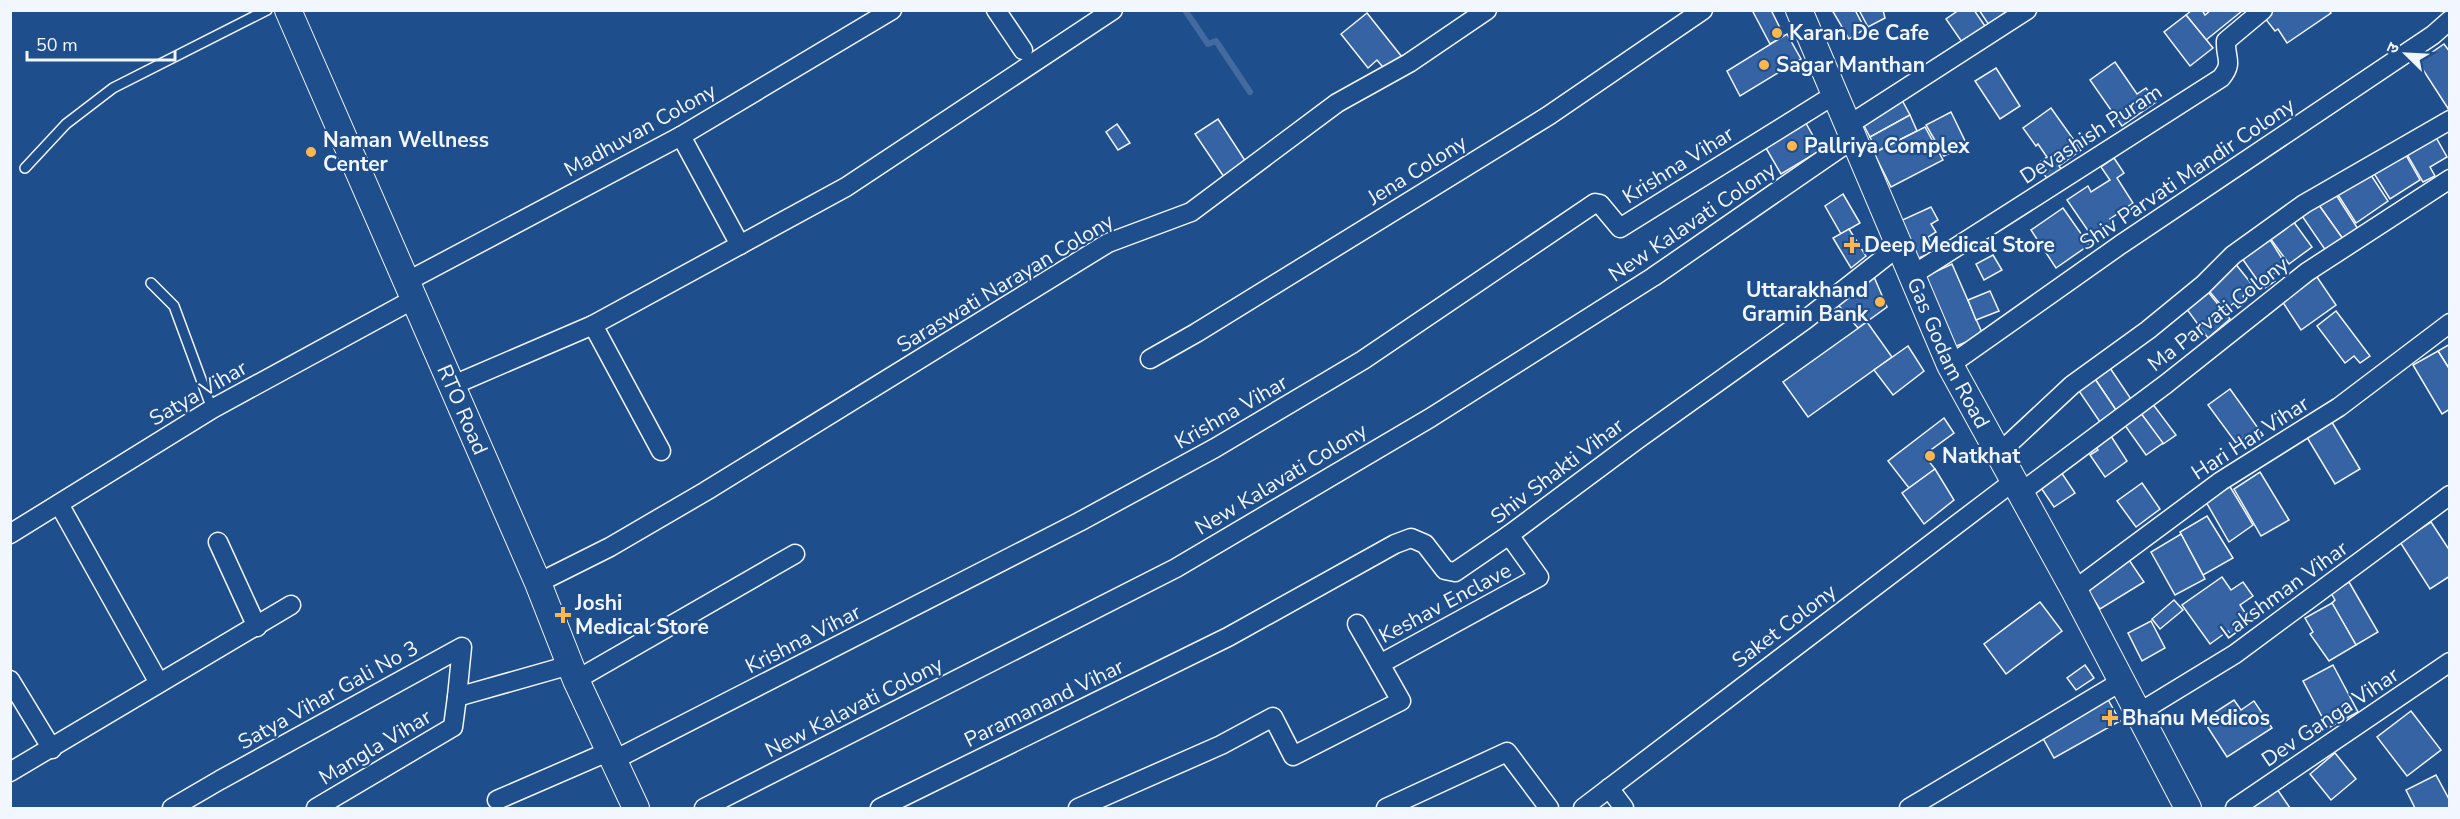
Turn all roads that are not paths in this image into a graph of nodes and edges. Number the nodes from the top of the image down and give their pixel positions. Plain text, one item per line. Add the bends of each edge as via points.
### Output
1 (267, 10) edge
2 (288, 10) edge
3 (892, 10) edge
4 (996, 10) edge
5 (1113, 10) edge
6 (1487, 10) edge
7 (1703, 10) edge
8 (1799, 10) edge
9 (2027, 10) edge
10 (2263, 10) edge
11 (2450, 20) edge
12 (1023, 50) dead end
13 (1834, 95) junction
14 (2450, 120) edge
15 (1850, 133) junction
16 (681, 136) junction
17 (26, 168) dead end
18 (2450, 179) edge
19 (740, 245) junction
20 (1898, 247) junction
21 (1911, 276) junction
22 (152, 283) dead end
23 (410, 290) junction
24 (2450, 323) edge
25 (593, 325) junction
26 (1150, 359) dead end
27 (1950, 365) junction
28 (451, 386) junction
29 (212, 409) junction
30 (661, 451) dead end
31 (1998, 454) junction
32 (2017, 487) junction
33 (2450, 495) edge
34 (58, 504) junction
35 (10, 534) edge
36 (1509, 535) junction
37 (218, 542) dead end
38 (795, 554) dead end
39 (538, 583) junction
40 (2074, 590) junction
41 (291, 605) dead end
42 (1357, 624) dead end
43 (257, 627) junction
44 (1228, 637) joint
45 (2450, 662) edge
46 (1380, 664) junction
47 (573, 673) junction
48 (10, 680) edge
49 (2122, 681) junction
50 (159, 683) junction
51 (457, 697) junction
52 (2140, 712) junction
53 (52, 749) junction
54 (612, 755) junction
55 (10, 772) edge
56 (1609, 788) junction
57 (497, 800) dead end
58 (172, 808) edge
59 (316, 808) edge
60 (636, 808) edge
61 (704, 808) edge
62 (880, 808) edge
63 (1078, 808) edge
64 (1386, 808) edge
65 (1549, 808) edge
66 (1583, 808) edge
67 (1624, 808) edge
68 (1909, 808) edge
69 (2188, 808) edge
70 (2235, 808) edge

1 - 17 lane via 113,88 66,124
2 - 23 main road, RTO Road
3 - 16 street, Madhuvan Colony
4 - 12 street
5 - 19 street via 846,187
6 - 39 street, Saraswati Narayan Colony via 1409,63 1337,103 1191,212 1108,243 706,491 610,548
7 - 26 street, Jena Colony via 1548,116
8 - 13 main road, Gas Godam Road
9 - 15 street, New Kalavati Colony
10 - 21 street, Devashish Puram via 2226,41 2228,69 2221,78
11 - 27 street, Shiv Parvati Mandir Colony
13 - 15 main road, Gas Godam Road
13 - 54 street, Krishna Vihar via 1620,228 1595,203 1363,360 1215,448 1079,522
14 - 31 street via 2304,204 2232,255 2148,330 2072,385
15 - 20 main road, Gas Godam Road
15 - 61 street, New Kalavati Colony via 1642,283 1430,418 1176,568
16 - 19 street
16 - 23 street, Madhuvan Colony
18 - 32 street, Ma Parvati Colony via 2307,272 2166,384
19 - 25 street
20 - 21 main road, Gas Godam Road
20 - 36 street, Shiv Shakti Vihar via 1805,320
21 - 27 main road, Gas Godam Road
22 - 29 lane via 174,306
23 - 28 main road, RTO Road
23 - 29 street, Satya Vihar
24 - 40 street, Hari Har Vihar via 2339,407 2221,481
25 - 28 street
25 - 30 street
27 - 31 main road, Gas Godam Road
28 - 39 main road, RTO Road
29 - 34 street, Satya Vihar
31 - 32 main road, Gas Godam Road
32 - 40 main road, Gas Godam Road
32 - 56 street, Saket Colony
33 - 52 street, Lakshman Vihar via 2235,654
34 - 35 street, Satya Vihar
34 - 50 street
36 - 44 street, Shiv Shakti Vihar via 1455,572 1445,570 1425,544 1411,538
36 - 46 street, Keshav Enclave via 1537,579
37 - 43 street
38 - 47 street
39 - 47 main road, RTO Road
40 - 49 main road, Gas Godam Road
41 - 43 street
42 - 46 street
43 - 50 street
44 - 62 street, Paramanand Vihar
45 - 70 street, Dev Ganga Vihar
46 - 63 street, Keshav Enclave via 1401,701 1293,756 1273,717 1221,745
47 - 51 street
47 - 54 main road, RTO Road
48 - 53 street
49 - 52 main road, Gas Godam Road
49 - 68 street
50 - 53 street
51 - 58 street, Satya Vihar Gali No 3 via 462,647
51 - 59 street, Mangla Vihar via 453,727
52 - 69 main road, Gas Godam Road
53 - 55 street
54 - 57 street
54 - 60 main road, RTO Road
56 - 66 street, Saket Colony
56 - 67 street
64 - 65 street via 1507,752

